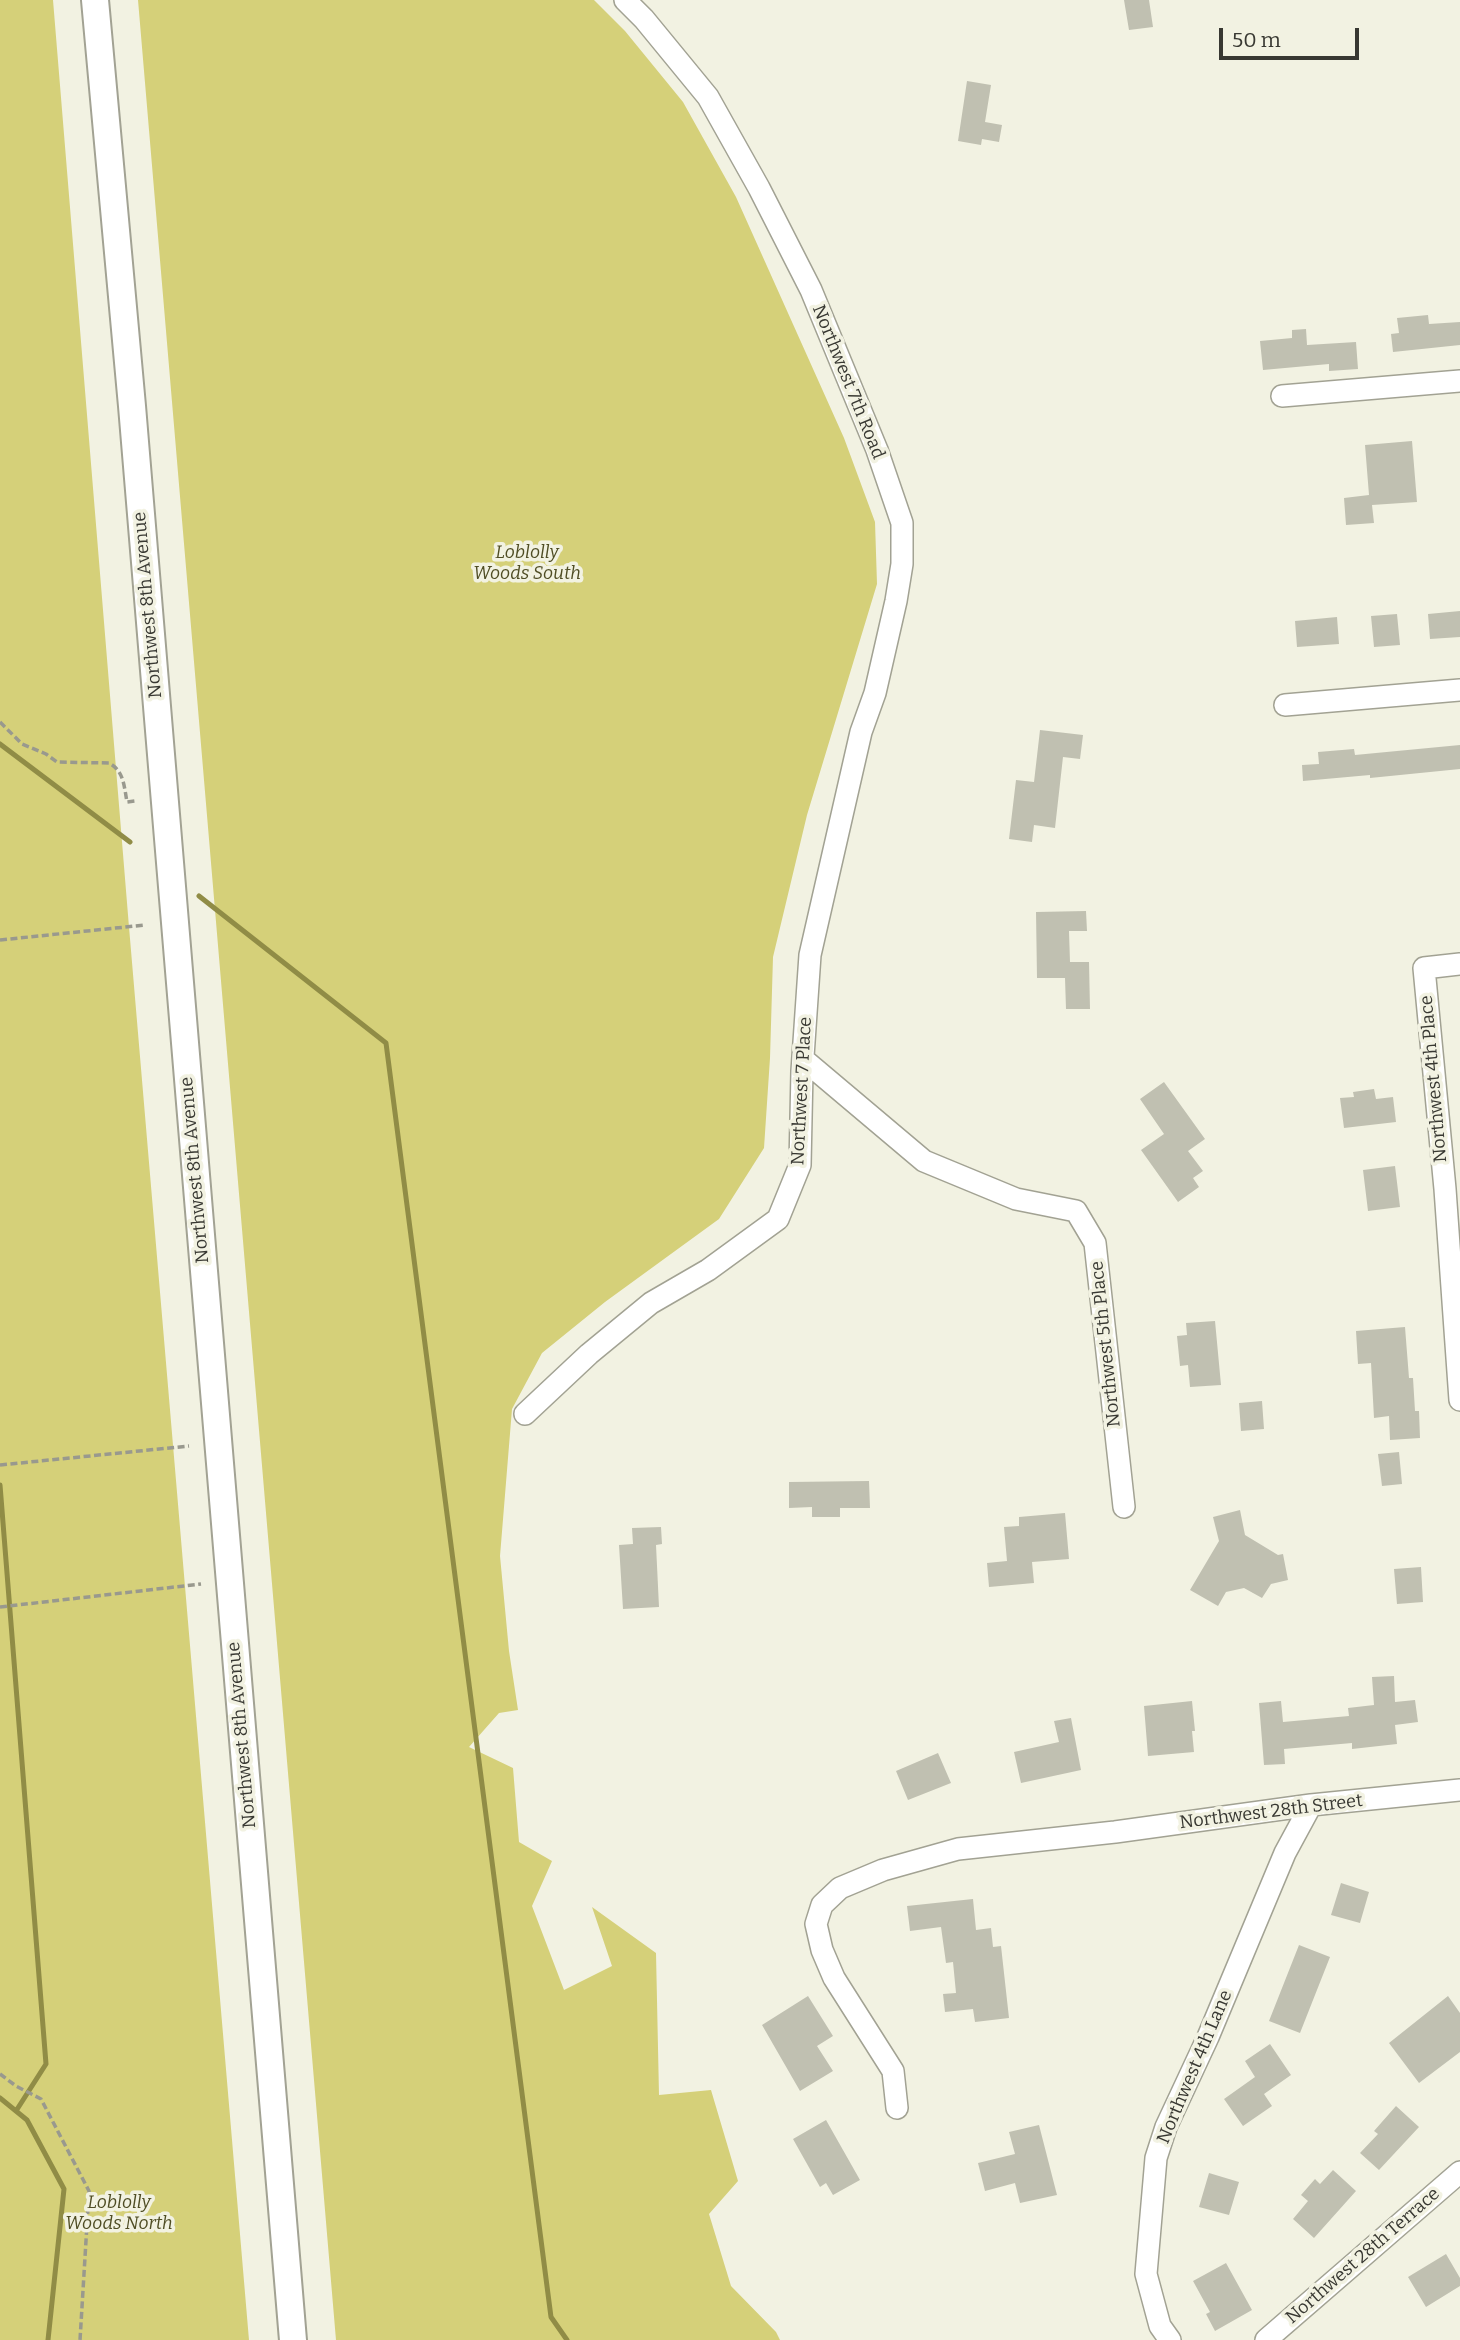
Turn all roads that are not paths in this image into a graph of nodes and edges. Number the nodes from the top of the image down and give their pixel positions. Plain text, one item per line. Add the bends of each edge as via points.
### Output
1 (95, 0) edge
2 (625, 0) edge
3 (1460, 381) edge
4 (1282, 396) dead end
5 (1460, 690) edge
6 (1285, 705) dead end
7 (842, 810) joint
8 (1460, 964) edge
9 (803, 1059) junction
10 (1457, 1337) edge
11 (1460, 1400) edge
12 (525, 1414) dead end
13 (1125, 1507) dead end
14 (1460, 1790) edge
15 (1311, 1805) junction
16 (897, 2108) dead end
17 (1460, 2172) edge
18 (293, 2340) edge
19 (1170, 2340) edge
20 (1266, 2340) edge

1 - 18 street, Northwest 8th Avenue
2 - 7 street, Northwest 7th Road via 708,97 760,188 811,289 902,523 896,601
3 - 4 street
5 - 6 street
7 - 9 street, Northwest 7 Place via 810,954
8 - 10 street, Northwest 4th Place via 1424,968
9 - 12 street, Northwest 7 Place via 800,1165 778,1219 708,1270 651,1303
9 - 13 street, Northwest 5th Place via 923,1161 1016,1199 1076,1211 1095,1242
10 - 11 street, Northwest 4th Place
14 - 15 street, Northwest 28th Street
15 - 16 street, Northwest 28th Street via 958,1849 883,1870 840,1888 822,1905 816,1924 822,1950 834,1978 893,2071
15 - 19 street, Northwest 4th Lane via 1285,1853 1156,2158 1146,2274 1160,2326
17 - 20 street, Northwest 28th Terrace

